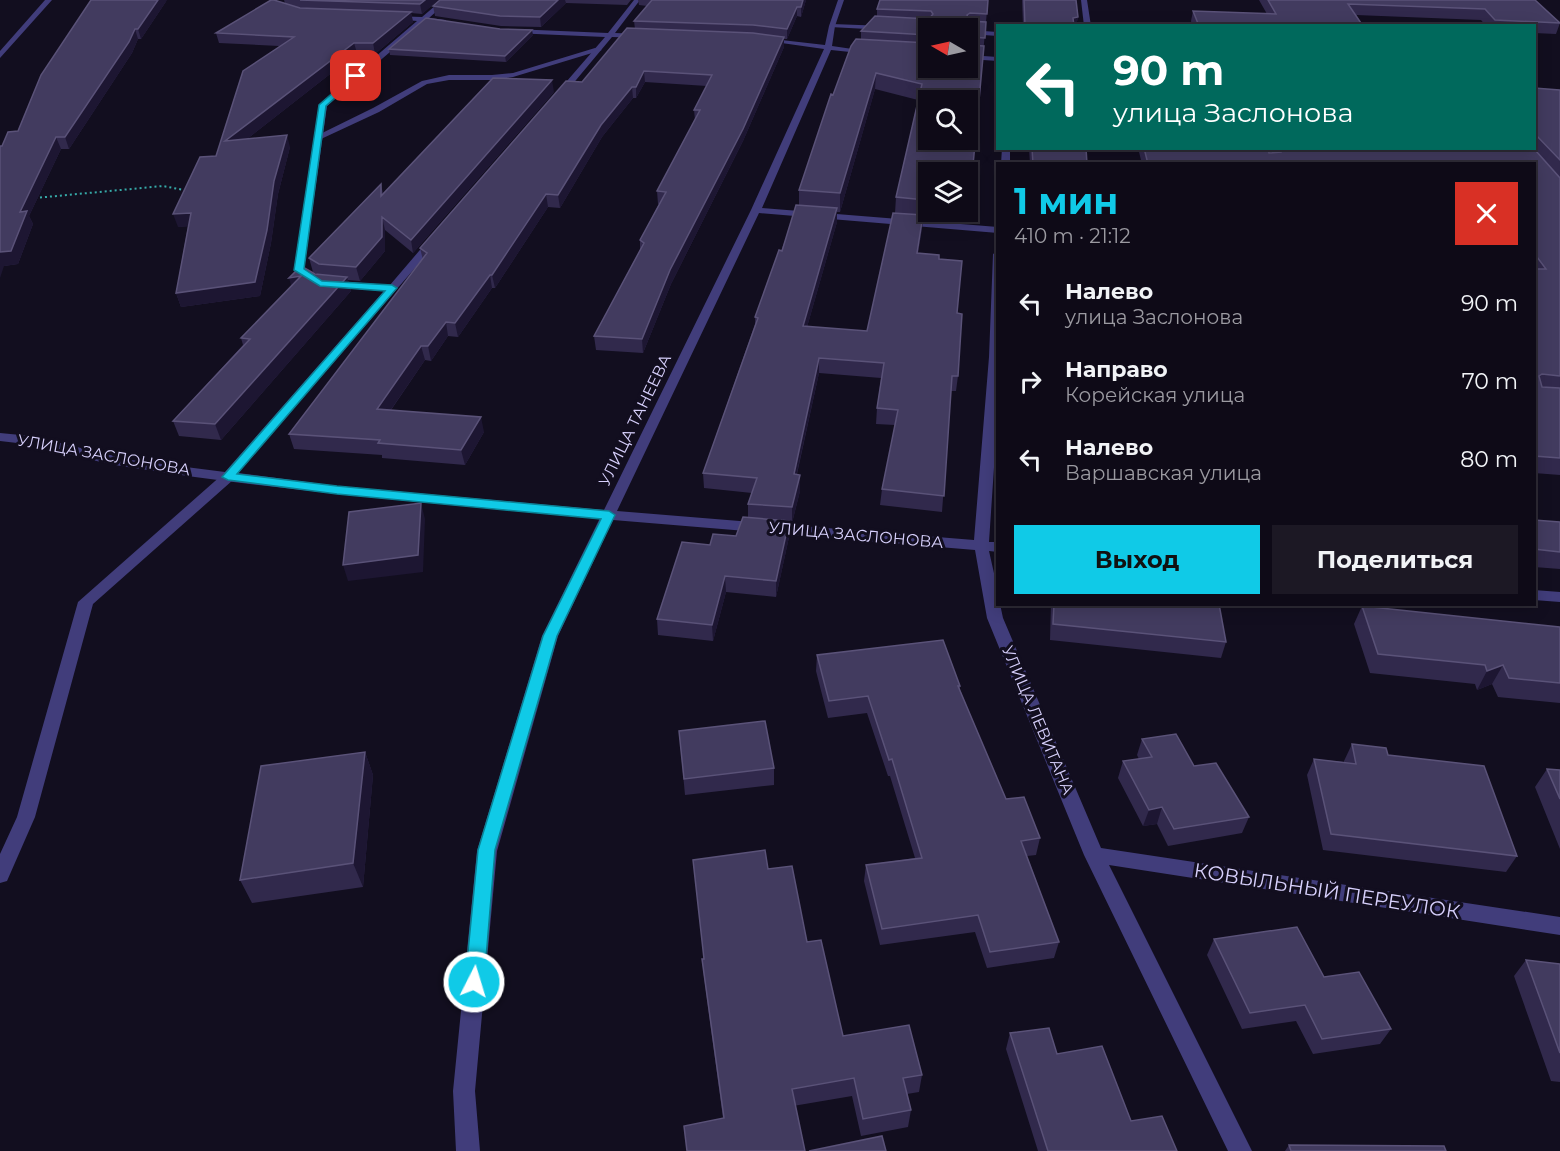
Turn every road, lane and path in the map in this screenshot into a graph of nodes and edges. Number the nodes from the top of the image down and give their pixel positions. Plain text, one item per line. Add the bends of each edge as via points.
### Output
1 (49, 0) edge
2 (446, 0) edge
3 (637, 0) edge
4 (841, 0) edge
5 (1084, 0) edge
6 (387, 17) edge
7 (423, 18) junction
8 (455, 22) edge
9 (1088, 24) edge
10 (832, 26) junction
11 (896, 29) edge
12 (501, 30) edge
13 (978, 33) edge
14 (996, 34) edge
15 (610, 35) junction
16 (646, 36) edge
17 (753, 39) edge
18 (828, 49) junction
19 (598, 50) junction
20 (882, 53) edge
21 (0, 56) edge
22 (978, 58) edge
23 (996, 59) edge
24 (552, 103) edge
25 (318, 137) junction
26 (1526, 150) edge
27 (1524, 160) edge
28 (1536, 160) junction
29 (1560, 189) edge
30 (189, 191) edge
31 (33, 199) edge
32 (756, 210) junction
33 (446, 226) edge
34 (996, 230) edge
35 (392, 288) junction
36 (996, 358) edge
37 (0, 437) edge
38 (228, 477) junction
39 (609, 515) junction
40 (989, 546) edge
41 (1536, 595) edge
42 (1560, 597) edge
43 (1094, 855) junction
44 (0, 875) edge
45 (1560, 926) edge
46 (468, 1151) edge
47 (1240, 1151) edge

1 - 21 street
2 - 7 street
3 - 15 street
4 - 10 street, УЛИЦА ТАНЕЕВА
5 - 9 street
6 - 7 street
7 - 8 street
7 - 25 street via 323,105
10 - 11 street
10 - 18 street, УЛИЦА ТАНЕЕВА
12 - 15 street
13 - 14 street
15 - 16 street
15 - 19 street
17 - 18 street
18 - 20 street
18 - 32 street, УЛИЦА ТАНЕЕВА
19 - 24 street
19 - 25 street via 498,78 448,77 418,84
22 - 23 street
25 - 35 street via 299,270 320,283
26 - 28 street
27 - 28 street
28 - 29 street
30 - 31 path via 163,186
32 - 34 street
32 - 39 street, УЛИЦА ТАНЕЕВА
33 - 35 street
35 - 38 street
36 - 40 street, УЛИЦА ЛЕВИТАНА
37 - 38 street, УЛИЦА ЗАСЛОНОВА via 31,440 131,464
38 - 39 street, УЛИЦА ЗАСЛОНОВА
38 - 44 street via 86,602 26,817
39 - 40 street, УЛИЦА ЗАСЛОНОВА
39 - 46 street, УЛИЦА ТАНЕЕВА via 550,636 487,850 464,1091
40 - 43 street, УЛИЦА ЛЕВИТАНА via 995,618
41 - 42 street
43 - 45 street, КОВЫЛЬНЫЙ ПЕРЕУЛОК
43 - 47 street, УЛИЦА ЛЕВИТАНА

